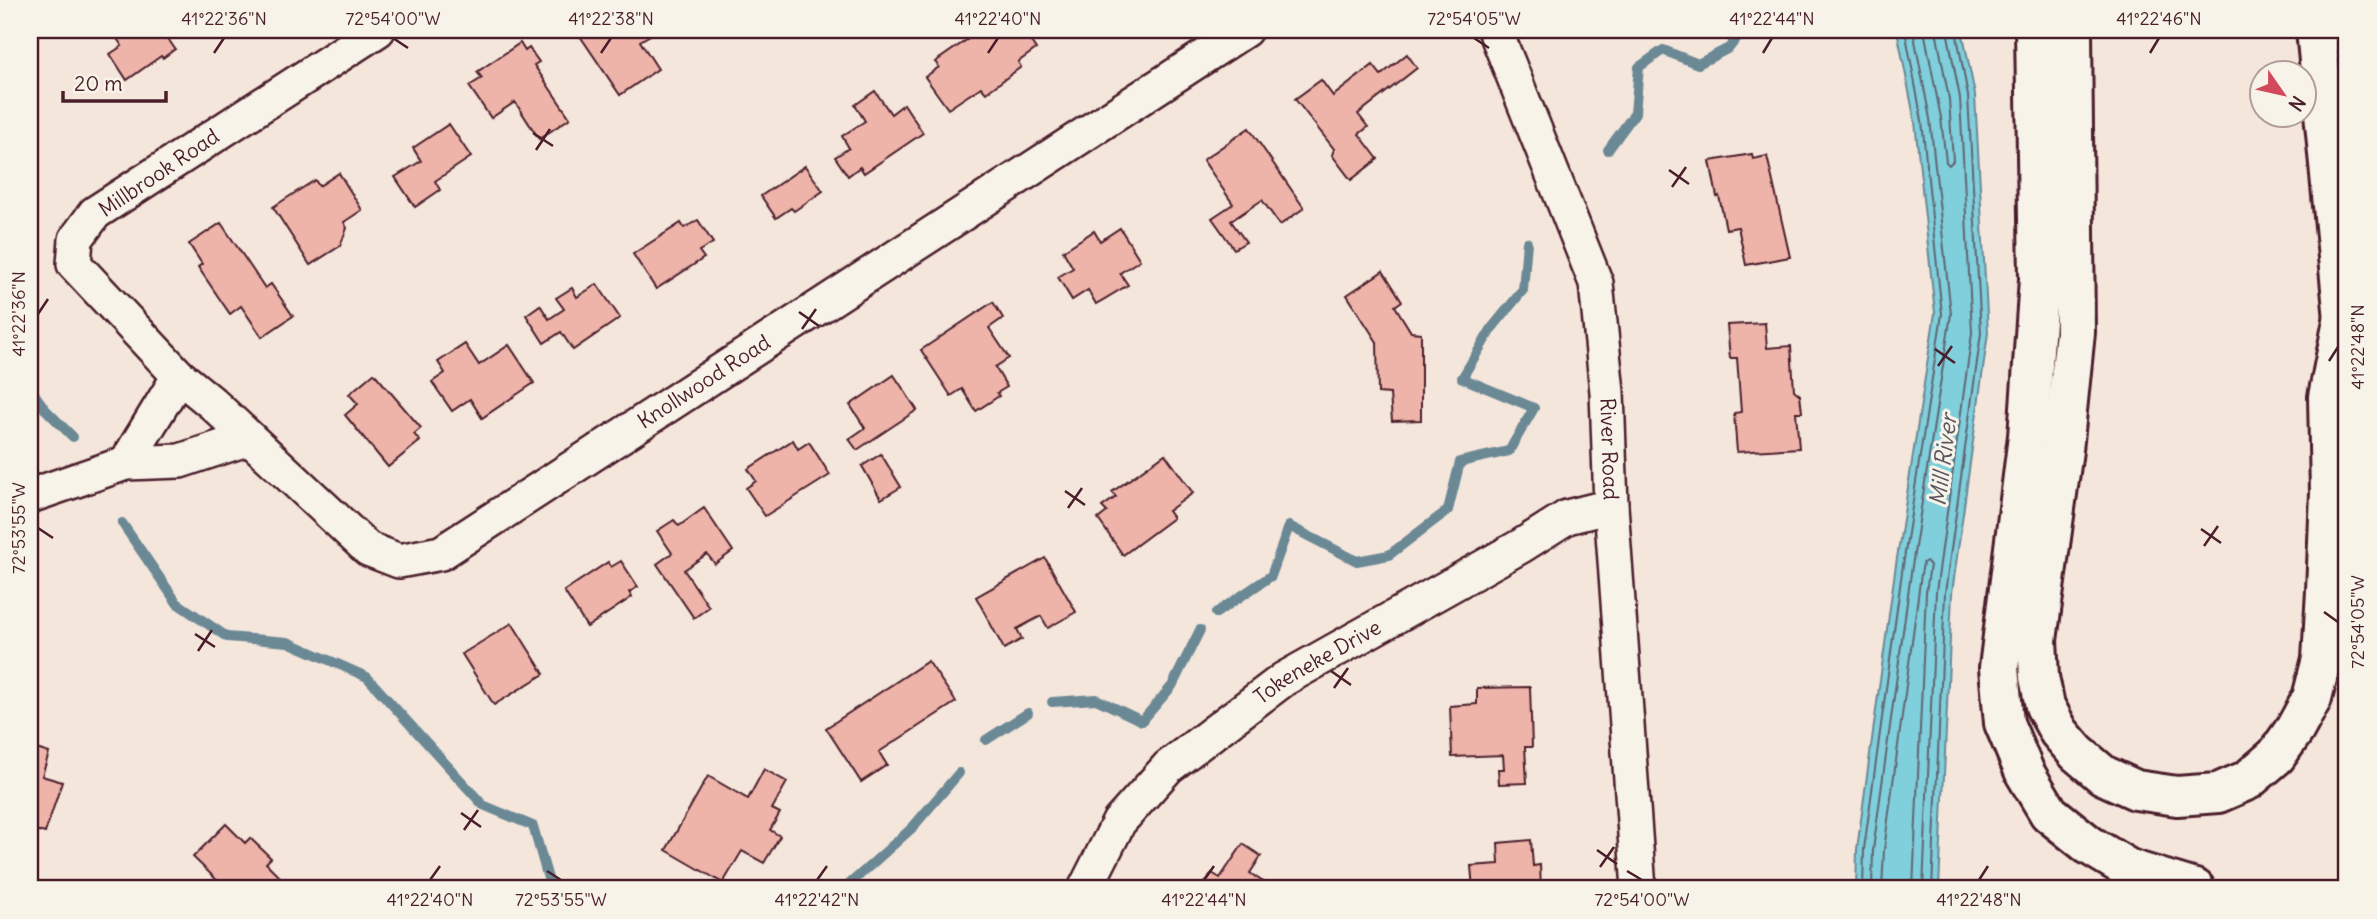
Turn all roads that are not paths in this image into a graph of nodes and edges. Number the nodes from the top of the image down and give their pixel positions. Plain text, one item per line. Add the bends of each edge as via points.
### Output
1 (377, 30) edge
2 (1245, 30) edge
3 (1495, 30) edge
4 (2035, 30) edge
5 (2072, 30) edge
6 (2316, 30) edge
7 (2346, 333) edge
8 (178, 376) junction
9 (249, 438) junction
10 (126, 463) junction
11 (30, 496) edge
12 (1612, 506) junction
13 (1085, 889) edge
14 (1639, 889) edge
15 (2194, 889) edge

1 - 8 street, Millbrook Road via 94,213 76,239 75,264
2 - 9 street, Knollwood Road via 441,553 399,561 368,549
3 - 12 street, River Road via 1596,283
4 - 15 highway via 2039,279 2028,436 1999,668 2004,723 2025,773 2049,813 2129,870
5 - 7 highway via 2075,331 2037,640 2045,706 2059,732 2103,775 2136,790 2177,796 2218,793 2248,780 2276,756 2295,729 2312,698 2322,659 2330,493 2328,397
6 - 7 highway
8 - 9 street, Knollwood Road
8 - 10 street
9 - 10 street via 180,461
10 - 11 street
12 - 13 street, Tokeneke Drive via 1567,517 1284,679 1168,767 1119,822
12 - 14 street, River Road

